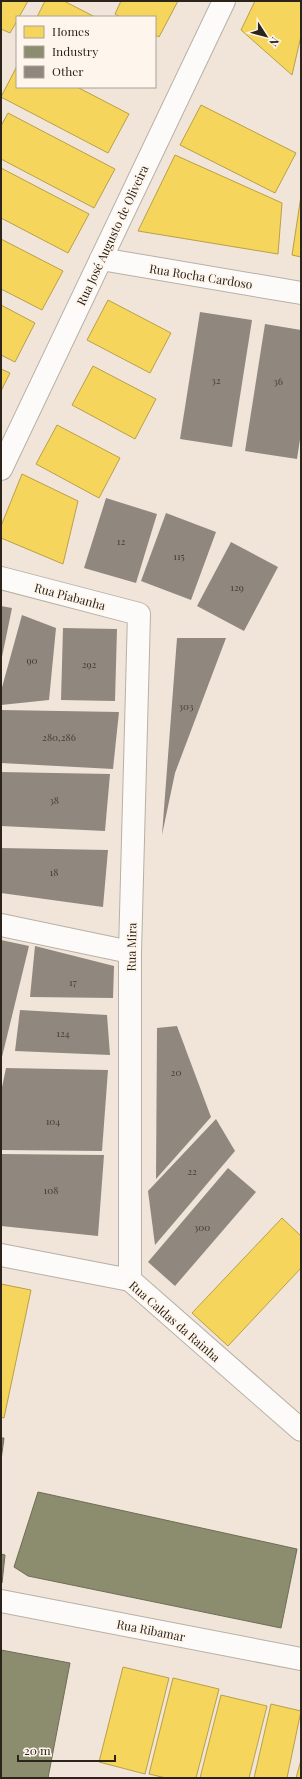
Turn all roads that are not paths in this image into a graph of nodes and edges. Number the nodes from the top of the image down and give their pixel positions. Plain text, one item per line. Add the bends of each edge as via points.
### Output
1 (224, 1) edge
2 (101, 259) junction
3 (301, 292) edge
4 (1, 469) edge
5 (1, 578) edge
6 (139, 614) joint
7 (1, 925) edge
8 (130, 952) junction
9 (1, 1255) edge
10 (130, 1280) junction
11 (301, 1430) edge
12 (1, 1602) edge
13 (301, 1659) edge

1 - 2 street, Rua José Augusto de Oliveira
2 - 3 street, Rua Rocha Cardoso
2 - 4 street, Rua José Augusto de Oliveira
5 - 6 street, Rua Piabanha
6 - 8 street, Rua Mira
7 - 8 street
8 - 10 street, Rua Mira
9 - 10 street, Rua Caldas da Rainha
10 - 11 street, Rua Caldas da Rainha
12 - 13 street, Rua Ribamar

